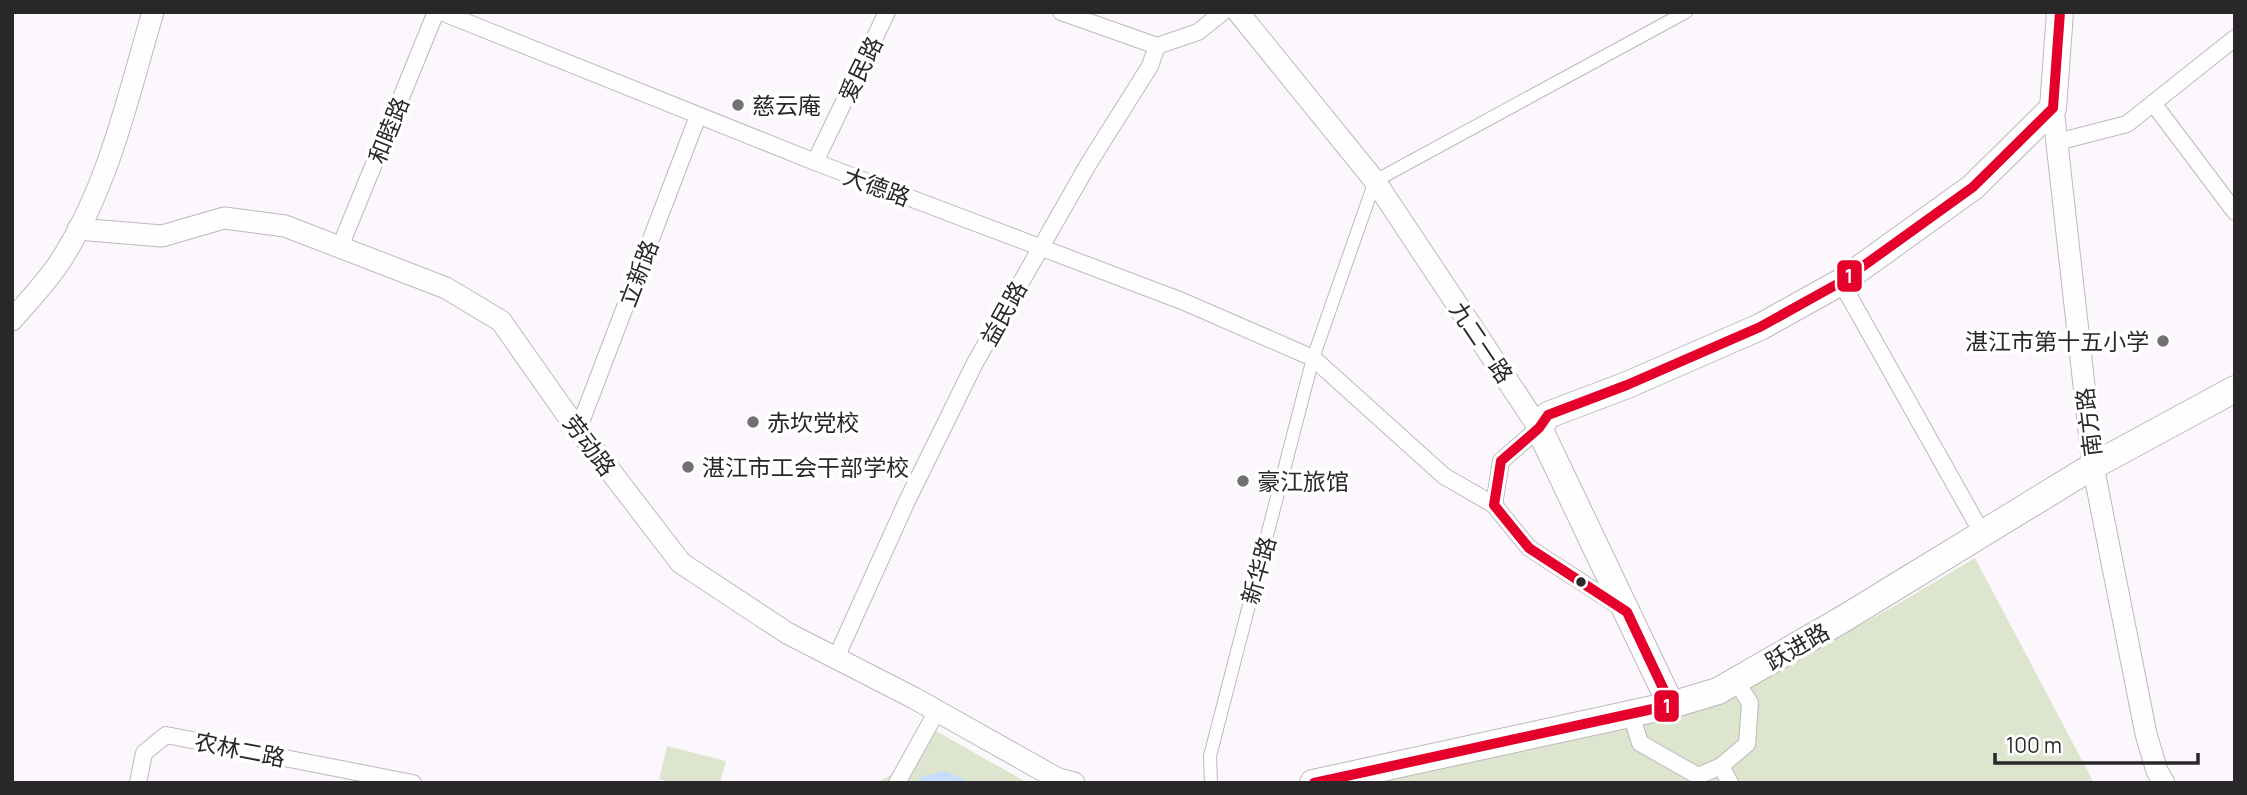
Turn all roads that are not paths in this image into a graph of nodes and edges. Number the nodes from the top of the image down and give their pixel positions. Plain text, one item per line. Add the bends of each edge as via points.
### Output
1 (153, 12) edge
2 (439, 12) edge
3 (887, 12) edge
4 (1061, 12) edge
5 (1223, 12) edge
6 (1238, 12) edge
7 (1686, 12) edge
8 (2060, 12) edge
9 (2235, 38) edge
10 (1157, 46) junction
11 (2152, 103) junction
12 (2053, 108) junction
13 (698, 116) junction
14 (2057, 142) junction
15 (815, 162) junction
16 (1375, 181) junction
17 (2235, 212) edge
18 (78, 229) junction
19 (340, 247) junction
20 (1041, 247) junction
21 (1841, 282) junction
22 (12, 320) edge
23 (1313, 358) junction
24 (2235, 389) edge
25 (1539, 428) junction
26 (578, 429) junction
27 (2093, 466) junction
28 (1494, 505) junction
29 (1982, 533) junction
30 (1627, 612) junction
31 (836, 659) junction
32 (1736, 681) junction
33 (1671, 705) junction
34 (937, 711) junction
35 (1631, 714) junction
36 (1721, 766) junction
37 (138, 783) edge
38 (413, 783) edge
39 (897, 783) edge
40 (1074, 783) edge
41 (1211, 783) edge
42 (1313, 783) edge
43 (1730, 783) edge
44 (2164, 783) edge

1 - 18 street via 98,192
2 - 13 street, 大德路
2 - 19 street, 和睦路
3 - 15 street, 爱民路
4 - 10 street
5 - 10 street via 1198,32
6 - 16 street, 九二一路
7 - 16 street
8 - 12 main road, 南方路
9 - 11 street
10 - 20 street, 益民路 via 1150,66
11 - 14 street via 2127,124
11 - 17 street
12 - 14 street, 南方路
12 - 21 main road via 1973,187
13 - 15 street, 大德路
13 - 26 street, 立新路
14 - 27 street, 南方路
15 - 20 street, 大德路
16 - 23 street, 新华路
16 - 25 street, 九二一路
18 - 19 street, 劳动路 via 162,236 223,218 285,226
18 - 22 street via 62,259
19 - 26 street, 劳动路 via 446,288 500,321
20 - 23 street, 大德路
20 - 31 street, 益民路 via 969,376
21 - 25 main road via 1760,327 1548,415
21 - 29 street
23 - 28 street, 大德路 via 1444,475
23 - 41 street, 新华路 via 1213,743
24 - 27 main road, 跃进路
25 - 28 street via 1501,461
25 - 30 main road, 九二一路
26 - 31 street, 劳动路 via 681,563 787,633
27 - 29 main road, 跃进路
27 - 44 street, 南方路 via 2146,734
28 - 30 street, 大德路 via 1529,548
29 - 32 main road, 跃进路
30 - 33 main road, 九二一路
31 - 34 street, 劳动路
32 - 33 main road, 跃进路
32 - 36 street via 1750,704 1747,744
33 - 35 main road, 跃进路
34 - 39 street
34 - 40 street, 劳动路 via 1058,779
35 - 36 street via 1640,743 1698,776
35 - 42 main road, 跃进路
36 - 43 street
37 - 38 street, 农林二路 via 144,753 166,735

